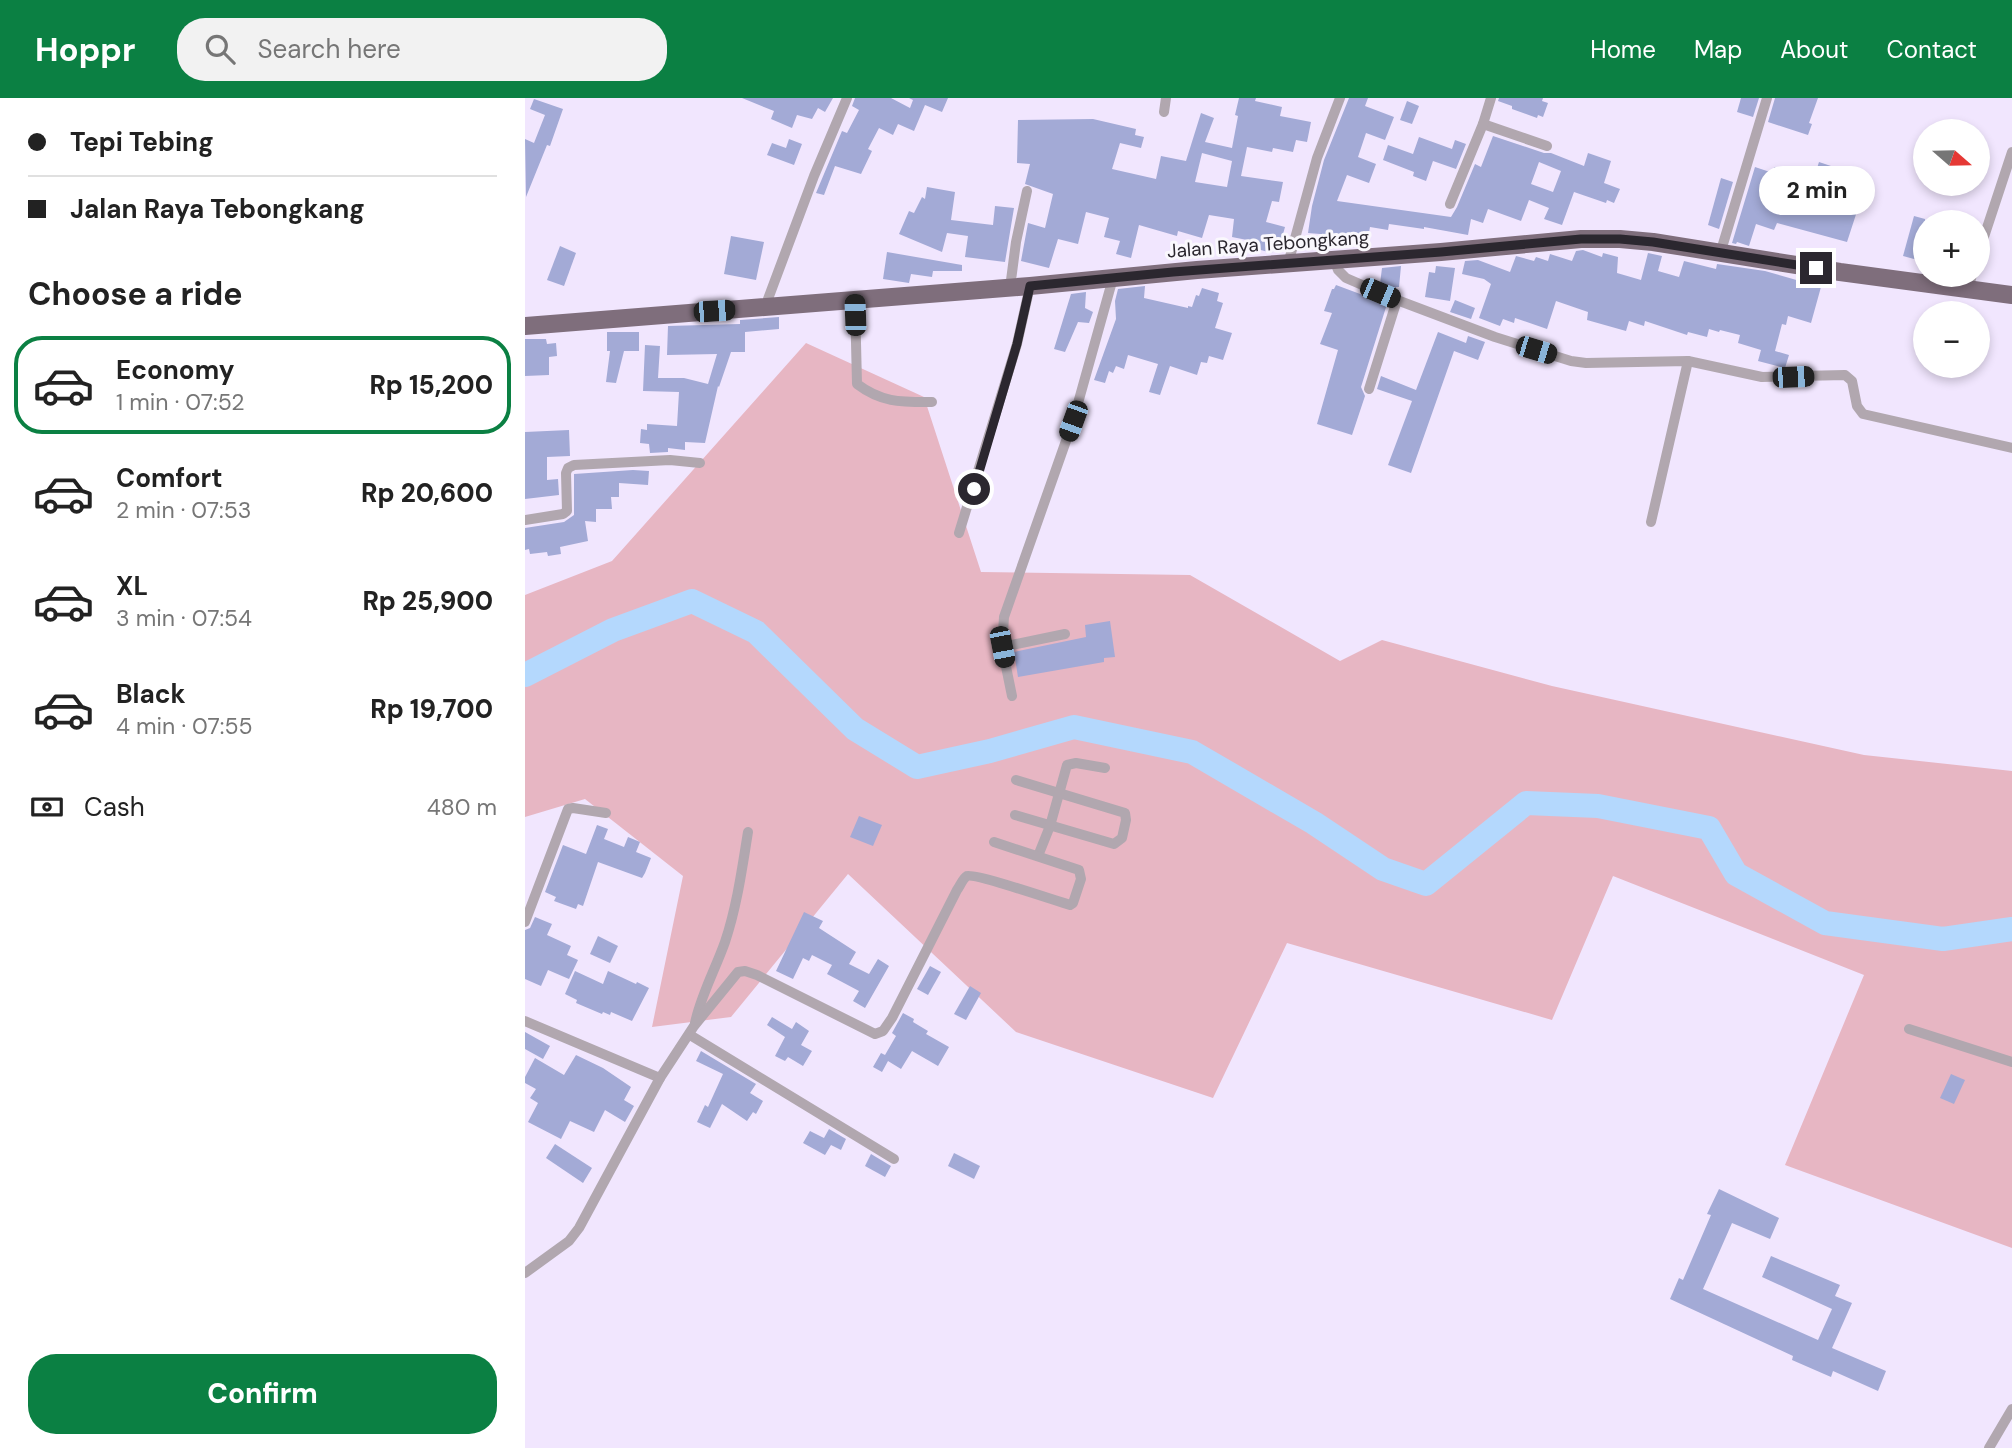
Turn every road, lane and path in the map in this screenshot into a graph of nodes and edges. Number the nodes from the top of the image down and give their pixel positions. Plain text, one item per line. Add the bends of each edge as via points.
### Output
1 (847, 98) edge
2 (1166, 98) edge
3 (1340, 98) edge
4 (1491, 98) edge
5 (1767, 98) edge
6 (1164, 112) dead end
7 (1483, 124) junction
8 (1548, 146) dead end
9 (2012, 152) edge
10 (1027, 191) dead end
11 (1450, 204) dead end
12 (1990, 219) edge
13 (1720, 254) junction
14 (1334, 260) junction
15 (1288, 264) junction
16 (1913, 276) edge
17 (1113, 278) junction
18 (1030, 286) junction
19 (1986, 287) edge
20 (1010, 288) junction
21 (2012, 295) edge
22 (1397, 300) junction
23 (855, 301) junction
24 (765, 307) junction
25 (525, 326) edge
26 (1688, 361) junction
27 (1369, 388) dead end
28 (932, 402) dead end
29 (2012, 448) edge
30 (700, 463) dead end
31 (525, 520) edge
32 (1651, 522) dead end
33 (959, 533) dead end
34 (1065, 634) dead end
35 (1002, 647) junction
36 (1012, 696) dead end
37 (1105, 768) dead end
38 (1016, 780) dead end
39 (1059, 794) junction
40 (606, 813) dead end
41 (1015, 815) dead end
42 (1050, 827) junction
43 (748, 832) dead end
44 (993, 842) dead end
45 (1038, 856) junction
46 (525, 922) edge
47 (525, 1021) edge
48 (1909, 1028) dead end
49 (692, 1030) junction
50 (2012, 1062) edge
51 (660, 1078) junction
52 (894, 1159) dead end
53 (525, 1273) edge
54 (2012, 1409) edge
55 (1989, 1448) edge

1 - 24 street
2 - 6 street
3 - 15 street via 1317,158
4 - 7 street
5 - 13 street
7 - 8 street
7 - 11 street
9 - 12 street
10 - 20 street
13 - 14 main road, Jalan Raya Tebongkang via 1653,242 1581,239
13 - 16 main road, Jalan Raya Tebongkang
14 - 15 main road, Jalan Raya Tebongkang
14 - 22 street via 1346,278
15 - 17 main road, Jalan Raya Tebongkang
17 - 18 main road, Jalan Raya Tebongkang
17 - 35 street via 1073,421 1007,604
18 - 20 main road, Jalan Raya Tebongkang
18 - 33 street via 1017,344
19 - 21 main road, Jalan Raya Tebongkang
20 - 23 main road, Jalan Raya Tebongkang
22 - 26 street via 1578,363
22 - 27 street
23 - 24 main road, Jalan Raya Tebongkang
23 - 28 street via 857,384 886,400
24 - 25 main road, Jalan Raya Tebongkang
26 - 29 street via 1762,377 1845,375 1852,381 1863,414
26 - 32 street
30 - 31 street via 648,460 574,466 566,473 568,511
34 - 35 street
35 - 36 street
37 - 39 street via 1067,765
38 - 39 street
39 - 42 street
39 - 42 street via 1125,813 1122,838 1114,844
40 - 46 street via 568,809
41 - 42 street
42 - 45 street
43 - 49 street via 739,895
44 - 45 street
45 - 49 street via 1079,870 1081,879 1073,903 967,877 883,1031 868,1031 745,971 738,972
47 - 51 street
48 - 50 street
49 - 51 street
49 - 52 street
51 - 53 street via 579,1228 569,1241
54 - 55 street

